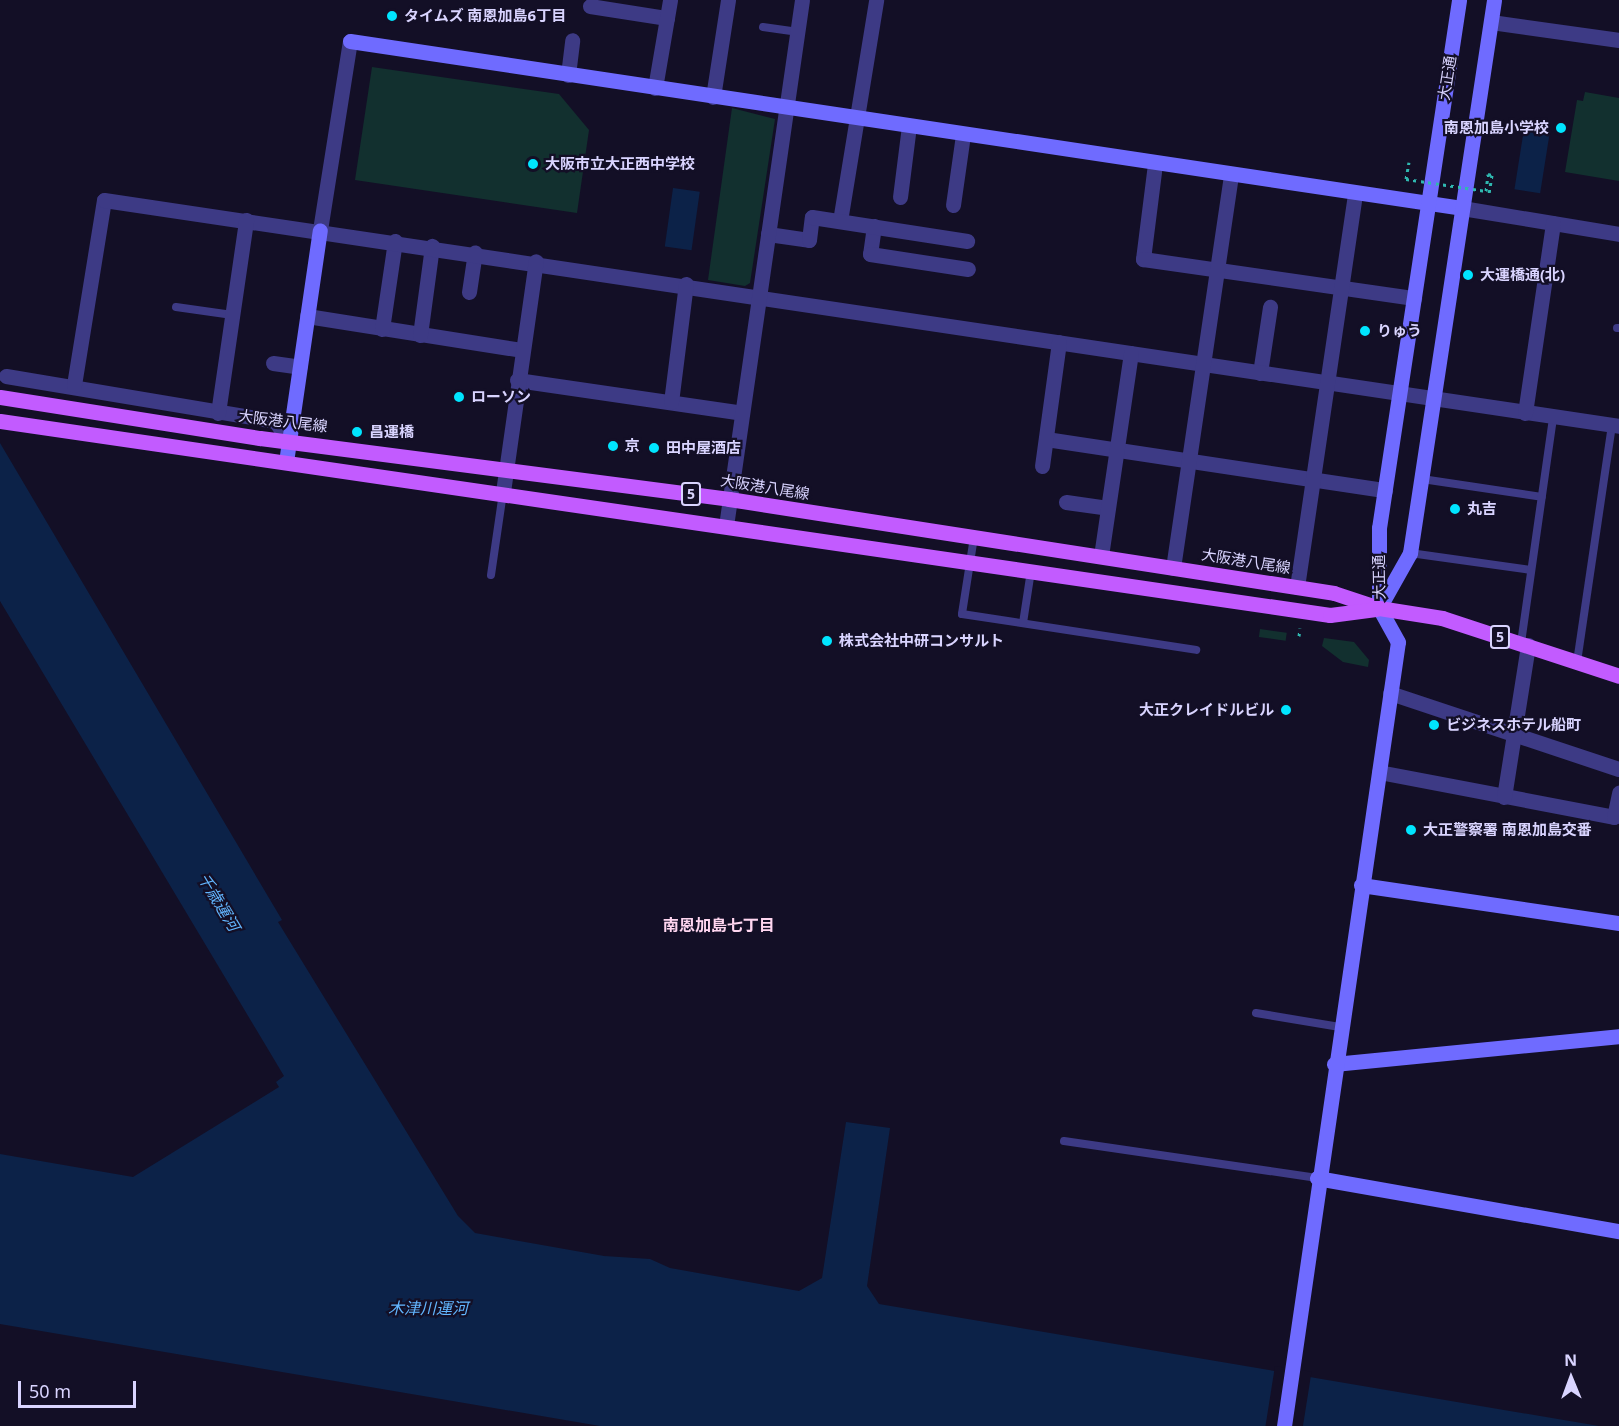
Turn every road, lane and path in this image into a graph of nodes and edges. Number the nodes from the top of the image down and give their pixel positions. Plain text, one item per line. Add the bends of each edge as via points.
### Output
1 (670, 0) edge
2 (728, 0) edge
3 (802, 0) edge
4 (876, 0) edge
5 (1459, 0) edge
6 (1494, 0) edge
7 (590, 6) dead end
8 (667, 18) junction
9 (1491, 22) junction
10 (764, 27) dead end
11 (797, 32) junction
12 (572, 40) dead end
13 (1619, 40) edge
14 (568, 75) junction
15 (655, 88) junction
16 (713, 97) junction
17 (786, 107) junction
18 (858, 119) junction
19 (909, 126) junction
20 (963, 135) junction
21 (1409, 162) dead end
22 (1155, 164) junction
23 (1231, 175) junction
24 (1355, 193) junction
25 (1489, 195) dead end
26 (900, 197) dead end
27 (1427, 204) junction
28 (953, 205) dead end
29 (1462, 208) junction
30 (246, 220) junction
31 (840, 221) junction
32 (1553, 223) junction
33 (874, 226) junction
34 (320, 230) junction
35 (768, 234) junction
36 (1619, 234) edge
37 (395, 241) junction
38 (967, 241) dead end
39 (432, 246) junction
40 (475, 252) junction
41 (536, 261) junction
42 (968, 269) dead end
43 (1216, 270) junction
44 (686, 284) junction
45 (1341, 289) junction
46 (469, 292) dead end
47 (760, 296) junction
48 (1414, 298) junction
49 (176, 307) dead end
50 (1270, 307) dead end
51 (232, 315) junction
52 (307, 316) junction
53 (382, 329) junction
54 (420, 335) junction
55 (1059, 342) junction
56 (522, 350) junction
57 (1131, 353) junction
58 (273, 363) dead end
59 (1202, 364) junction
60 (300, 367) junction
61 (1260, 373) junction
62 (6, 376) dead end
63 (517, 380) junction
64 (1327, 383) junction
65 (74, 385) junction
66 (1401, 395) junction
67 (0, 397) edge
68 (1434, 399) junction
69 (671, 402) junction
70 (742, 412) junction
71 (1525, 412) junction
72 (218, 413) junction
73 (1553, 417) junction
74 (0, 421) edge
75 (1616, 425) edge
76 (1046, 439) junction
77 (289, 441) junction
78 (1117, 448) junction
79 (1188, 459) junction
80 (286, 462) junction
81 (1042, 466) dead end
82 (507, 469) junction
83 (1312, 477) junction
84 (1422, 478) junction
85 (1384, 490) junction
86 (503, 492) junction
87 (1542, 496) junction
88 (729, 499) junction
89 (1066, 502) dead end
90 (1108, 508) junction
91 (726, 526) junction
92 (974, 537) junction
93 (1410, 553) junction
94 (1101, 556) junction
95 (970, 562) junction
96 (1173, 568) junction
97 (1531, 570) junction
98 (1031, 571) junction
99 (491, 575) dead end
100 (1297, 587) junction
101 (1379, 608) junction
102 (1023, 623) junction
103 (1300, 628) dead end
104 (1299, 636) dead end
105 (1524, 644) junction
106 (1196, 650) dead end
107 (1577, 662) junction
108 (1619, 676) edge
109 (1390, 693) junction
110 (1514, 733) junction
111 (1619, 769) edge
112 (1379, 772) junction
113 (1619, 793) edge
114 (1504, 797) junction
115 (1361, 885) junction
116 (1619, 923) edge
117 (1256, 1013) dead end
118 (1340, 1027) junction
119 (1619, 1036) edge
120 (1334, 1064) junction
121 (1064, 1141) dead end
122 (1317, 1178) junction
123 (1619, 1231) edge
124 (1284, 1426) edge

1 - 8 street
2 - 16 street
3 - 11 street
4 - 18 street
5 - 27 street, 大正通
6 - 9 street, 大正通
7 - 8 street
8 - 15 street
9 - 13 street
9 - 29 street, 大正通
10 - 11 lane
11 - 17 street
12 - 14 street
14 - 15 street
14 - 34 street via 350,41
15 - 16 street
16 - 17 street
17 - 18 street
17 - 35 street
18 - 19 street
18 - 31 street
19 - 20 street
19 - 26 street
20 - 22 street
20 - 28 street
21 - 25 path, bridge via 1406,179 1486,191 1488,174 1492,176
22 - 23 street
22 - 43 street via 1143,259
23 - 24 street
23 - 43 street
24 - 27 street
24 - 45 street
27 - 29 street
27 - 48 street, 大正通
29 - 32 street
29 - 68 street, 大正通
30 - 34 street
30 - 51 street
30 - 65 street via 104,200
31 - 33 street
31 - 35 street via 812,217 809,240
32 - 36 street
32 - 71 street
33 - 38 street
33 - 42 street via 870,254
34 - 37 street
34 - 52 street
35 - 47 street
37 - 39 street
37 - 53 street
39 - 40 street
39 - 54 street
40 - 41 street
40 - 46 street
41 - 44 street
41 - 56 street
43 - 45 street
43 - 59 street
44 - 47 street
44 - 69 street
45 - 48 street
45 - 64 street
47 - 55 street
47 - 70 street
48 - 66 street, 大正通
49 - 51 lane
50 - 61 street
51 - 72 street
52 - 53 street
52 - 60 street
53 - 54 street
54 - 56 street
55 - 57 street
55 - 76 street
56 - 63 street
57 - 59 street
57 - 78 street
58 - 60 street
59 - 61 street
59 - 79 street
60 - 77 street
61 - 64 street
62 - 65 street
63 - 69 street
63 - 82 street
64 - 66 street
64 - 83 street
65 - 72 street
66 - 68 street
66 - 85 street, 大正通
67 - 77 main road, 大阪港八尾線 / 5
68 - 71 street
68 - 84 street, 大正通
69 - 70 street
70 - 88 street
71 - 73 street
72 - 77 street via 275,422
73 - 75 street
73 - 87 lane
74 - 80 main road, 大阪港八尾線 / 5
75 - 107 lane
76 - 78 street
76 - 81 street
77 - 80 street
77 - 82 main road, 大阪港八尾線 / 5
78 - 79 street
78 - 90 street
79 - 83 street
79 - 96 street
80 - 86 main road, 大阪港八尾線 / 5
82 - 86 street
82 - 88 main road, 大阪港八尾線 / 5
83 - 85 street
83 - 100 street
84 - 87 lane
84 - 93 street, 大正通
85 - 101 street, 大正通
86 - 91 main road, 大阪港八尾線 / 5
86 - 99 lane
87 - 97 lane
88 - 91 street
88 - 92 main road, 大阪港八尾線 / 5
89 - 90 street
90 - 94 street
91 - 95 main road, 大阪港八尾線 / 5
92 - 94 main road, 大阪港八尾線 / 5
92 - 95 lane
93 - 97 lane
93 - 101 street, 大正通
94 - 96 main road, 大阪港八尾線 / 5
95 - 98 main road, 大阪港八尾線 / 5
95 - 102 lane via 962,614
96 - 100 main road, 大阪港八尾線 / 5
97 - 105 lane
98 - 101 main road, 大阪港八尾線 / 5 via 1330,615
98 - 102 lane
100 - 101 main road, 大阪港八尾線 / 5
101 - 105 main road, 大阪港八尾線 / 5 via 1433,616
101 - 109 street via 1398,642
102 - 106 lane
103 - 104 path
105 - 107 main road, 大阪港八尾線 / 5
105 - 110 street
107 - 108 main road, 大阪港八尾線 / 5
109 - 110 street
109 - 112 street
110 - 111 street
110 - 114 street
112 - 114 street
112 - 115 street
113 - 114 street via 1614,817
115 - 116 street
115 - 118 street
117 - 118 lane
118 - 120 street
119 - 120 street
120 - 122 street
121 - 122 lane
122 - 123 street
122 - 124 street

